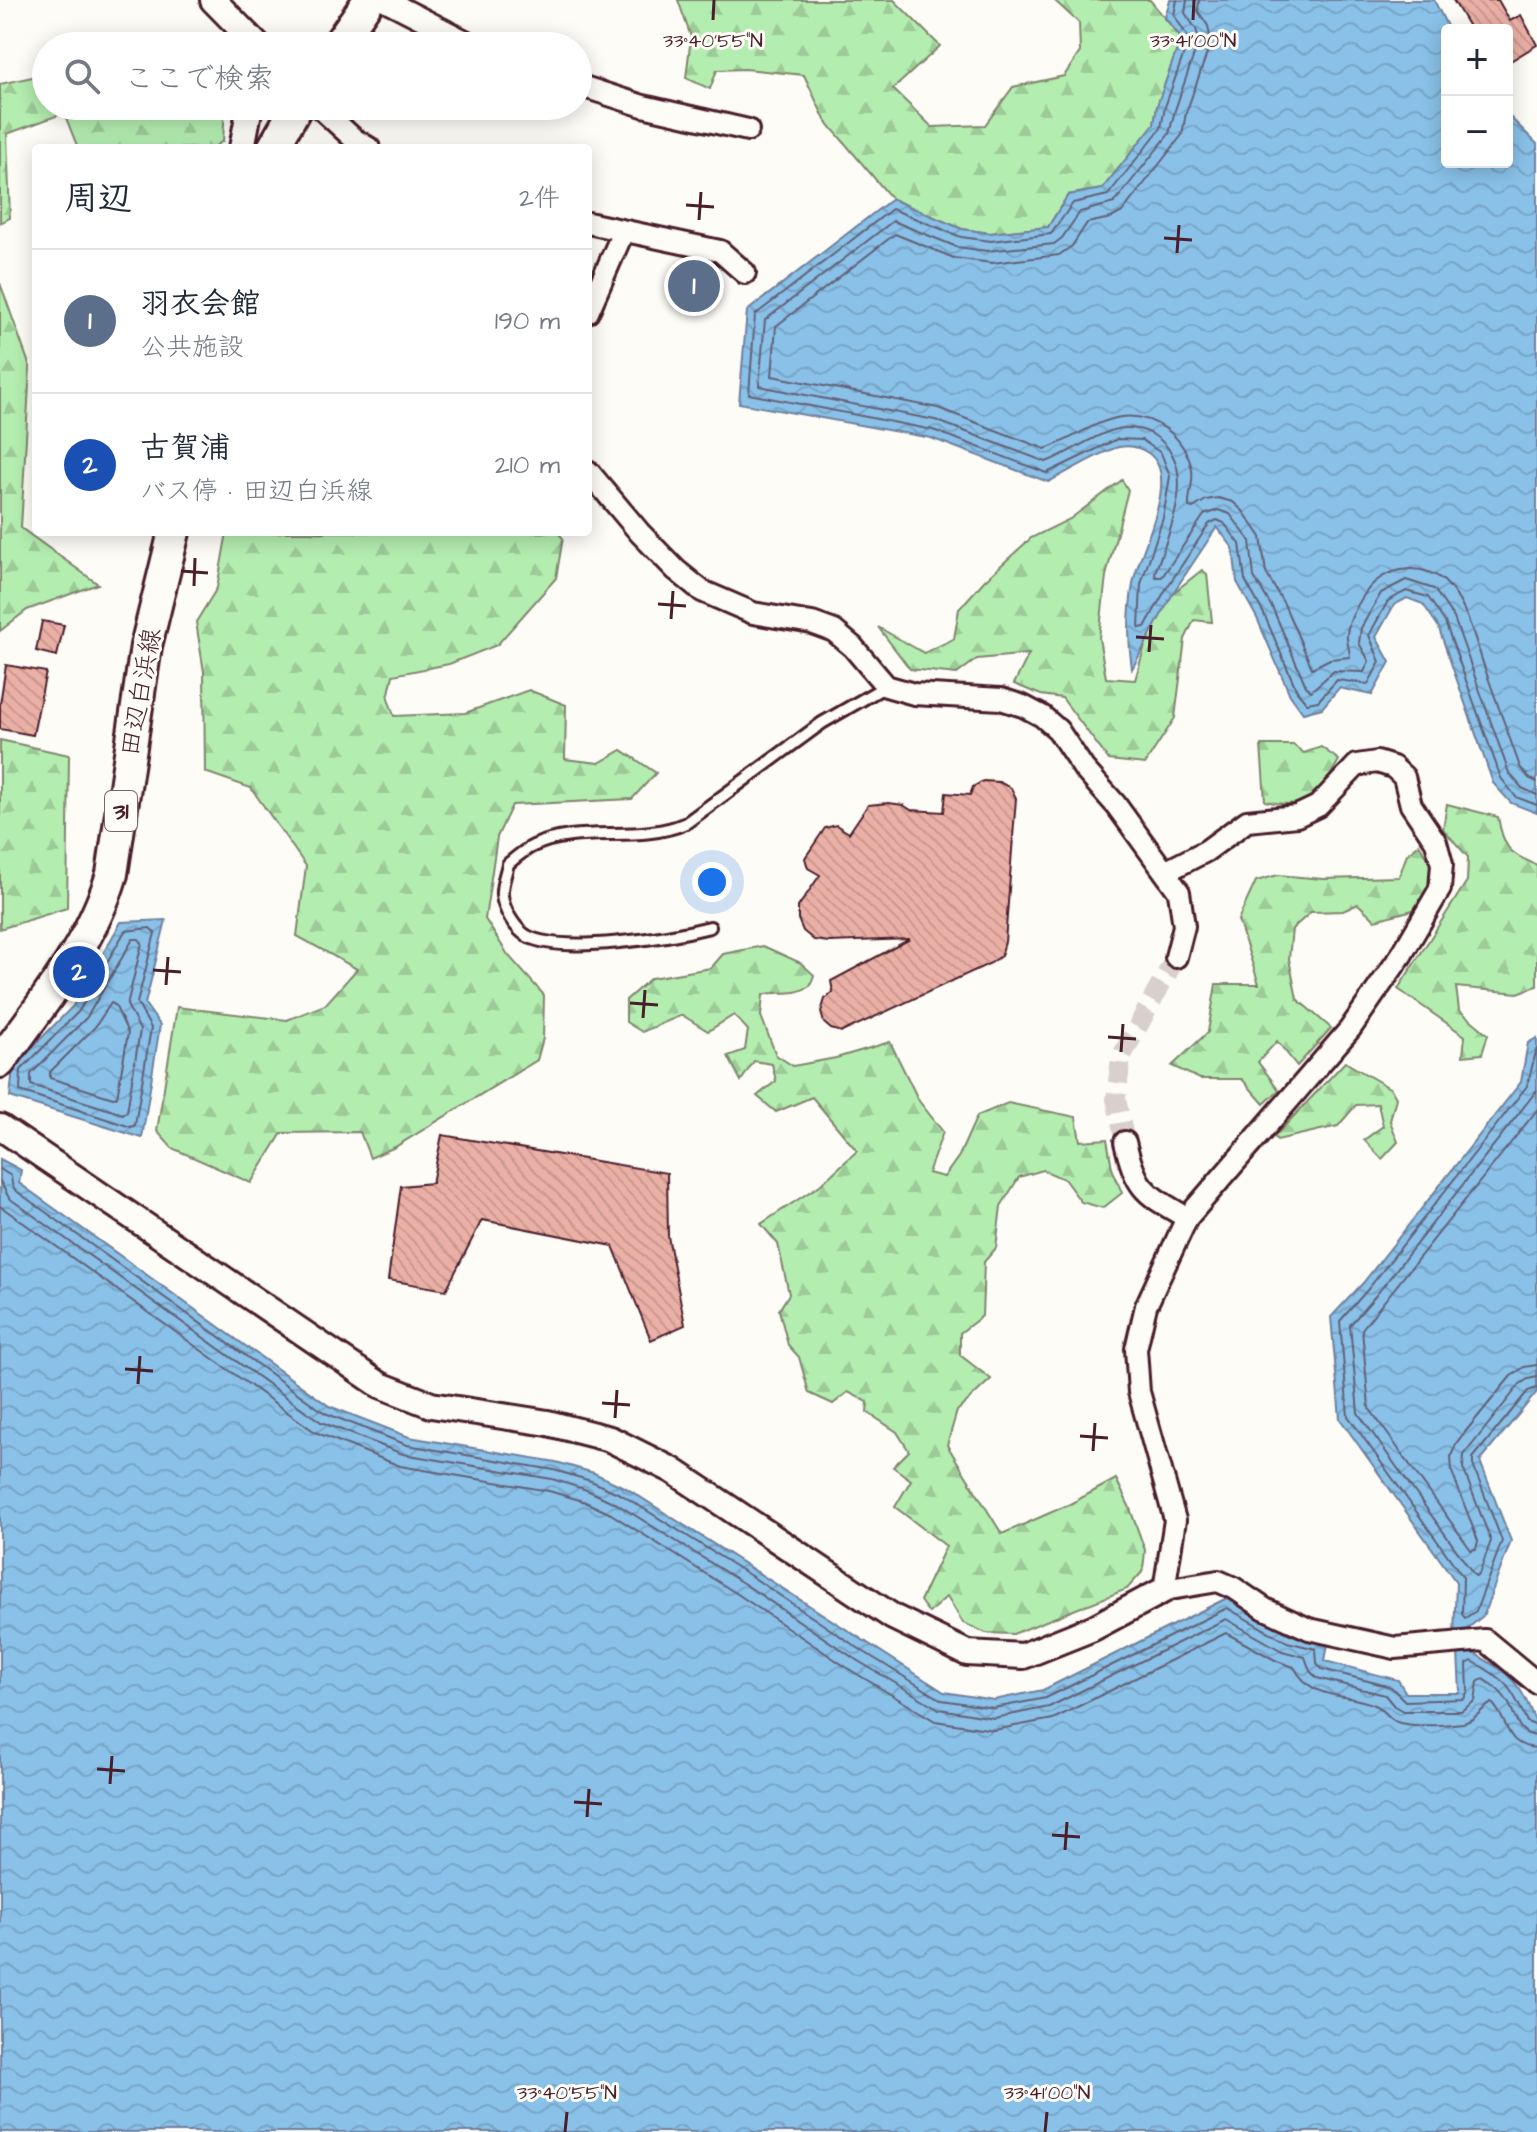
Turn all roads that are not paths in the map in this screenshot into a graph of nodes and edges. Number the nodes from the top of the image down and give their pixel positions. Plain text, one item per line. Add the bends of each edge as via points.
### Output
1 (214, 0) edge
2 (369, 0) edge
3 (385, 0) edge
4 (233, 32) edge
5 (245, 32) edge
6 (347, 32) edge
7 (448, 32) edge
8 (592, 90) edge
9 (247, 120) edge
10 (289, 120) edge
11 (333, 120) edge
12 (748, 130) dead end
13 (243, 144) edge
14 (275, 144) edge
15 (362, 144) edge
16 (592, 224) edge
17 (623, 232) junction
18 (745, 273) dead end
19 (592, 303) edge
20 (592, 476) edge
21 (173, 536) edge
22 (886, 686) junction
23 (1165, 872) junction
24 (710, 927) dead end
25 (1176, 957) tunnel mouth
26 (0, 1062) edge
27 (0, 1127) edge
28 (1125, 1142) tunnel mouth
29 (1187, 1218) junction
30 (1164, 1590) junction
31 (1537, 1683) edge

1 - 4 street
1 - 5 street
2 - 6 main road
3 - 7 street
8 - 12 street
9 - 13 street
10 - 14 main road
11 - 15 street
16 - 17 street
17 - 18 street via 720,251
17 - 19 street
20 - 22 street via 640,533 702,591 753,613 834,631
21 - 26 main road, 田辺白浜線 / 31 via 146,646 112,874 102,907 69,966
22 - 23 street via 914,694 1001,699 1042,716
22 - 24 lane via 822,723 686,823 663,830 556,838 530,846 508,864 502,895 513,923 528,936 597,944
23 - 25 street via 1179,892 1184,926
23 - 29 street via 1247,821 1297,816 1318,806 1357,765 1377,762 1404,777 1411,805 1436,842 1442,864 1440,889 1428,912 1350,1029
27 - 30 street via 380,1385 431,1405 548,1423 610,1439 672,1470 893,1617 967,1653 1023,1656 1093,1628
28 - 29 street via 1145,1193
29 - 30 street via 1146,1306 1136,1349 1139,1392 1175,1520
30 - 31 street via 1218,1581 1309,1629 1395,1648 1485,1640

